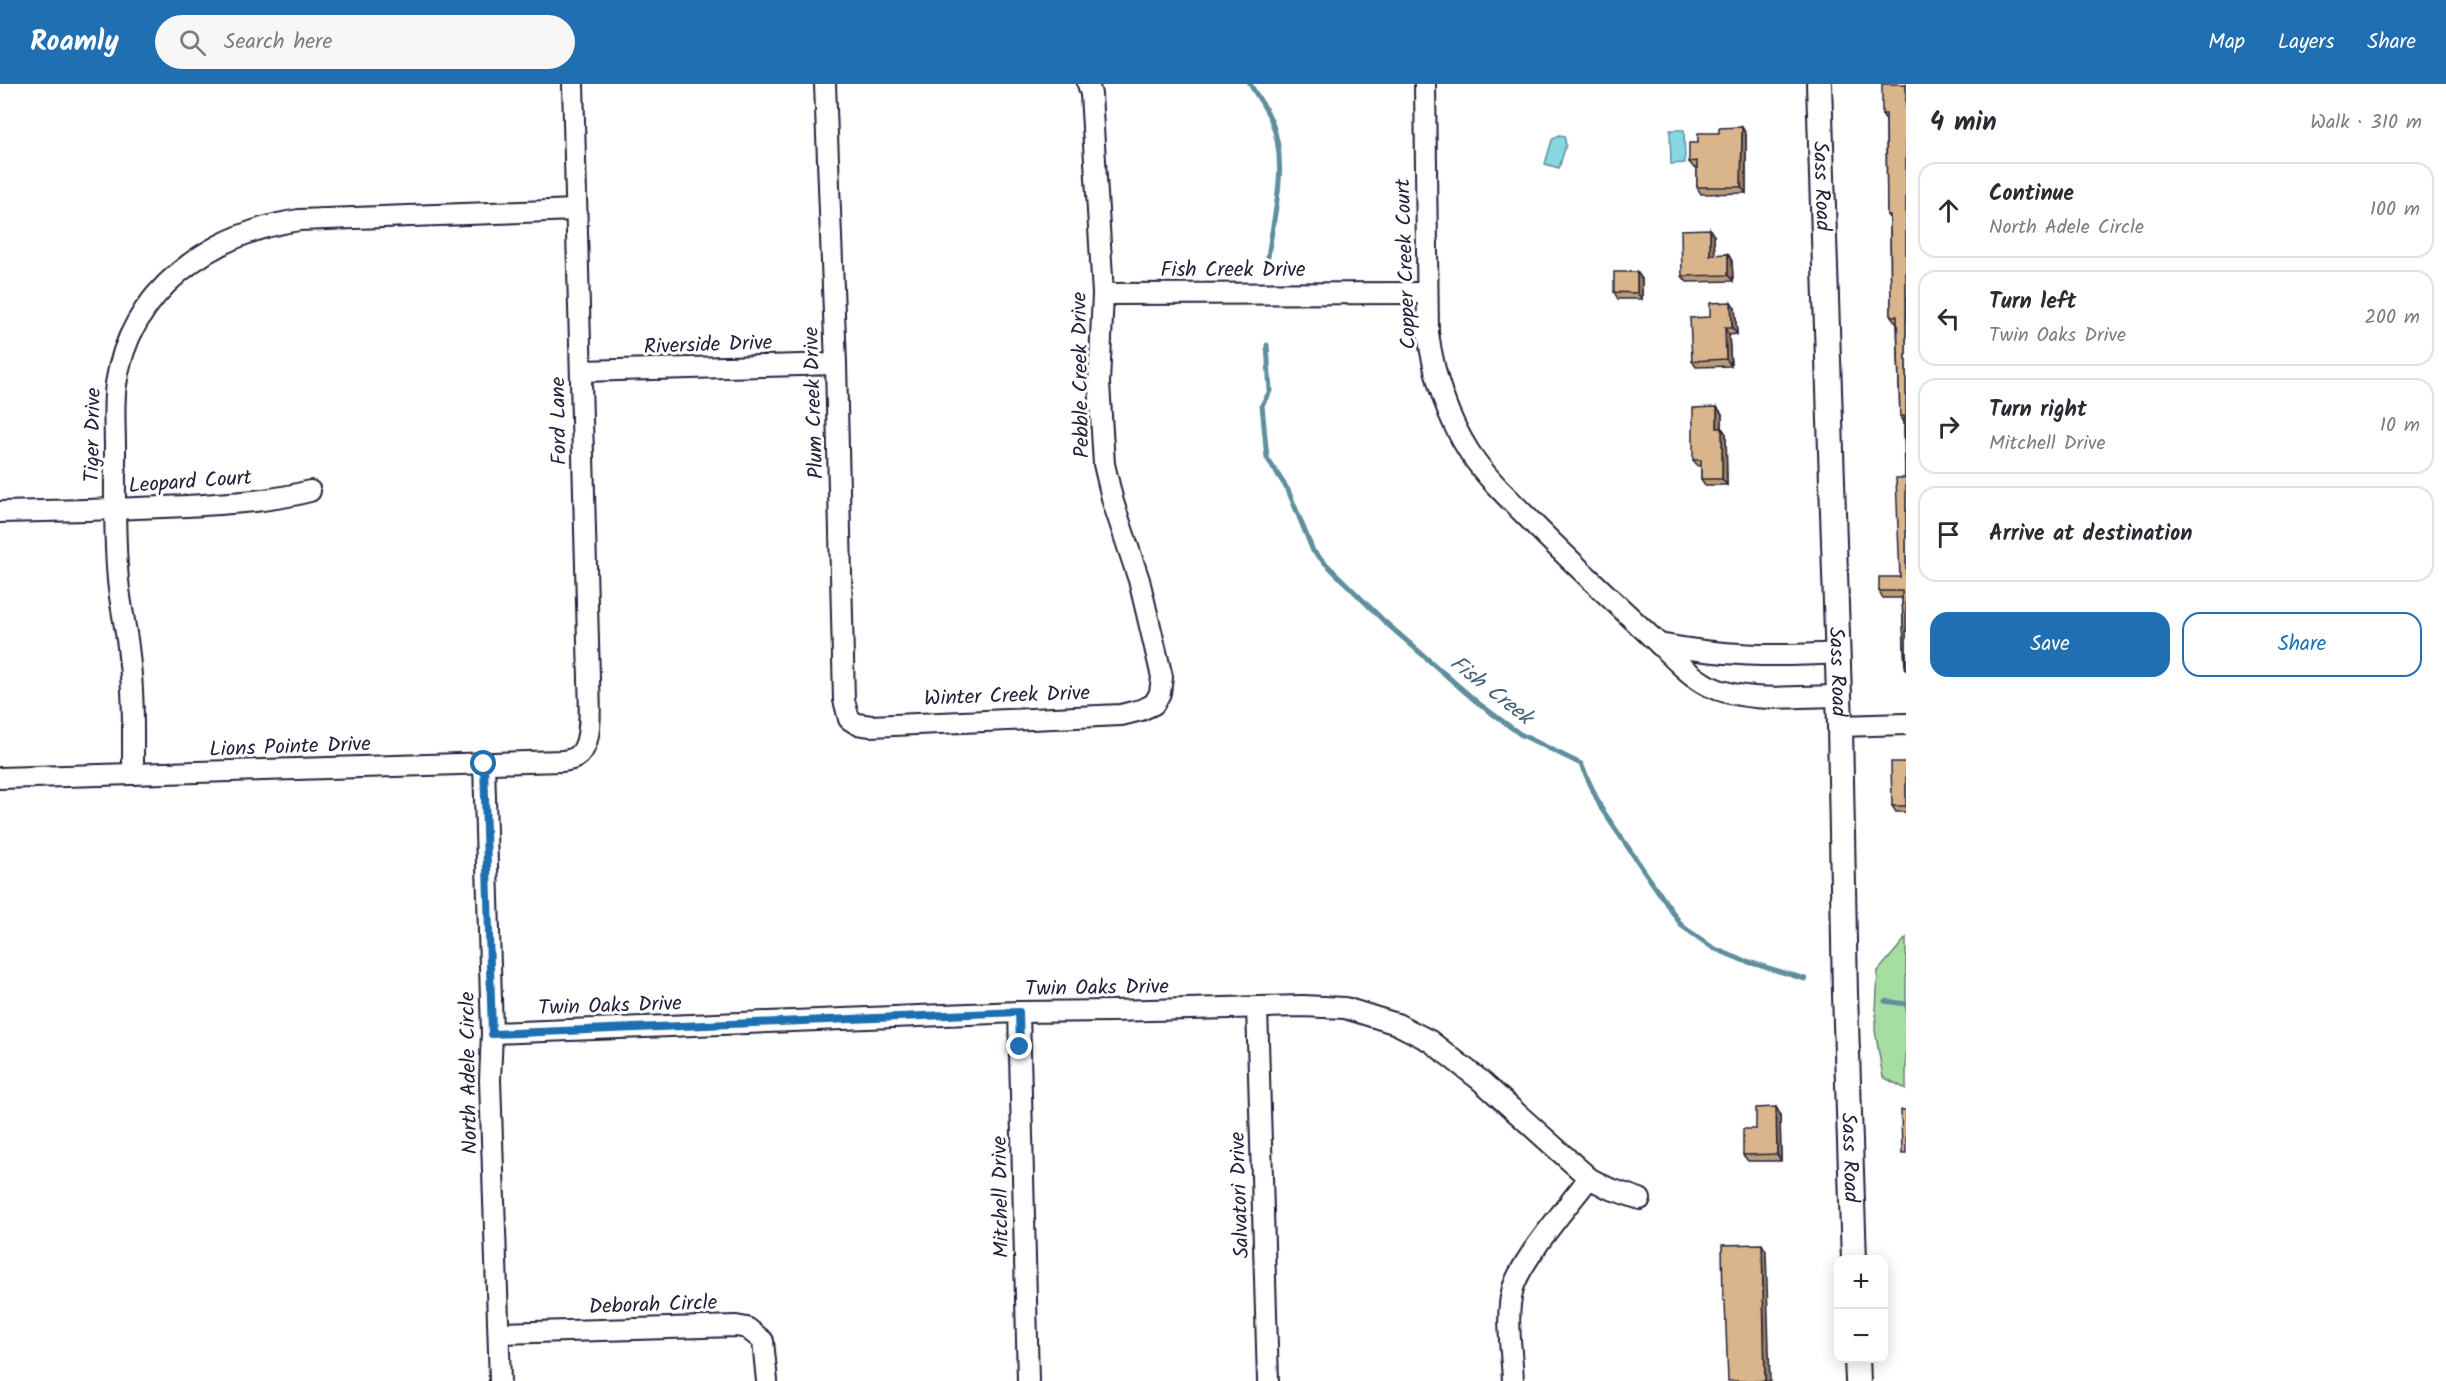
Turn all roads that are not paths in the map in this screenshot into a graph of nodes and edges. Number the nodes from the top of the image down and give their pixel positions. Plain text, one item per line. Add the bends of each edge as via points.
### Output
1 (573, 84) edge
2 (825, 84) edge
3 (1088, 84) edge
4 (1425, 84) edge
5 (1819, 84) edge
6 (576, 210) junction
7 (1426, 293) junction
8 (1103, 294) junction
9 (836, 364) junction
10 (582, 371) junction
11 (310, 491) dead end
12 (115, 510) junction
13 (0, 512) edge
14 (1659, 644) junction
15 (1837, 653) junction
16 (1160, 693) joint
17 (1839, 696) junction
18 (849, 719) joint
19 (1906, 724) edge
20 (1840, 726) junction
21 (580, 755) joint
22 (484, 764) junction
23 (133, 774) junction
24 (0, 778) edge
25 (1257, 1007) junction
26 (1019, 1012) junction
27 (492, 1034) junction
28 (1589, 1178) junction
29 (1641, 1199) dead end
30 (1854, 1255) edge
31 (499, 1333) junction
32 (1857, 1363) edge
33 (500, 1381) edge
34 (767, 1381) edge
35 (1028, 1381) edge
36 (1268, 1381) edge
37 (1513, 1381) edge
38 (1858, 1381) edge

1 - 6 street, Ford Lane
2 - 9 street, Plum Creek Drive
3 - 8 street, Pebble Creek Drive
4 - 7 street, Copper Creek Court
5 - 15 street, Sass Road
6 - 10 street, Ford Lane
6 - 12 street, Tiger Drive via 299,220 244,234 205,252 151,301 131,334 115,385
7 - 8 street, Fish Creek Drive
7 - 14 street, Copper Creek Court via 1434,373 1453,422 1470,452 1491,480 1568,560
8 - 16 street, Pebble Creek Drive via 1099,383 1104,464 1153,635 1162,677
9 - 10 street, Riverside Drive
9 - 18 street, Plum Creek Drive via 844,699
10 - 21 street, Ford Lane via 589,678 588,739
11 - 12 street, Leopard Court via 254,502
12 - 13 street, Leopard Court
12 - 23 street, Tiger Drive via 118,579 132,685
14 - 15 street via 1760,657
14 - 17 street, Copper Creek Court via 1702,681 1732,693 1754,697
15 - 17 street, Sass Road
16 - 18 street, Winter Creek Drive via 1154,704 1120,715 871,726
17 - 20 street, Sass Road
19 - 20 street
20 - 30 street, Sass Road
21 - 22 street, Lions Pointe Drive via 562,761
22 - 23 street, Lions Pointe Drive
22 - 27 street, North Adele Circle
23 - 24 street, Lions Pointe Drive
25 - 26 street, Twin Oaks Drive
25 - 28 street, Twin Oaks Drive via 1345,1008 1378,1016 1416,1034 1480,1080
25 - 36 street, Salvatori Drive
26 - 27 street, Twin Oaks Drive
26 - 35 street, Mitchell Drive
27 - 31 street, North Adele Circle via 490,1080
28 - 29 street, Twin Oaks Drive
28 - 37 street via 1525,1264 1513,1288
31 - 33 street, North Adele Circle
31 - 34 street, Deborah Circle via 747,1328 764,1341
32 - 38 street

